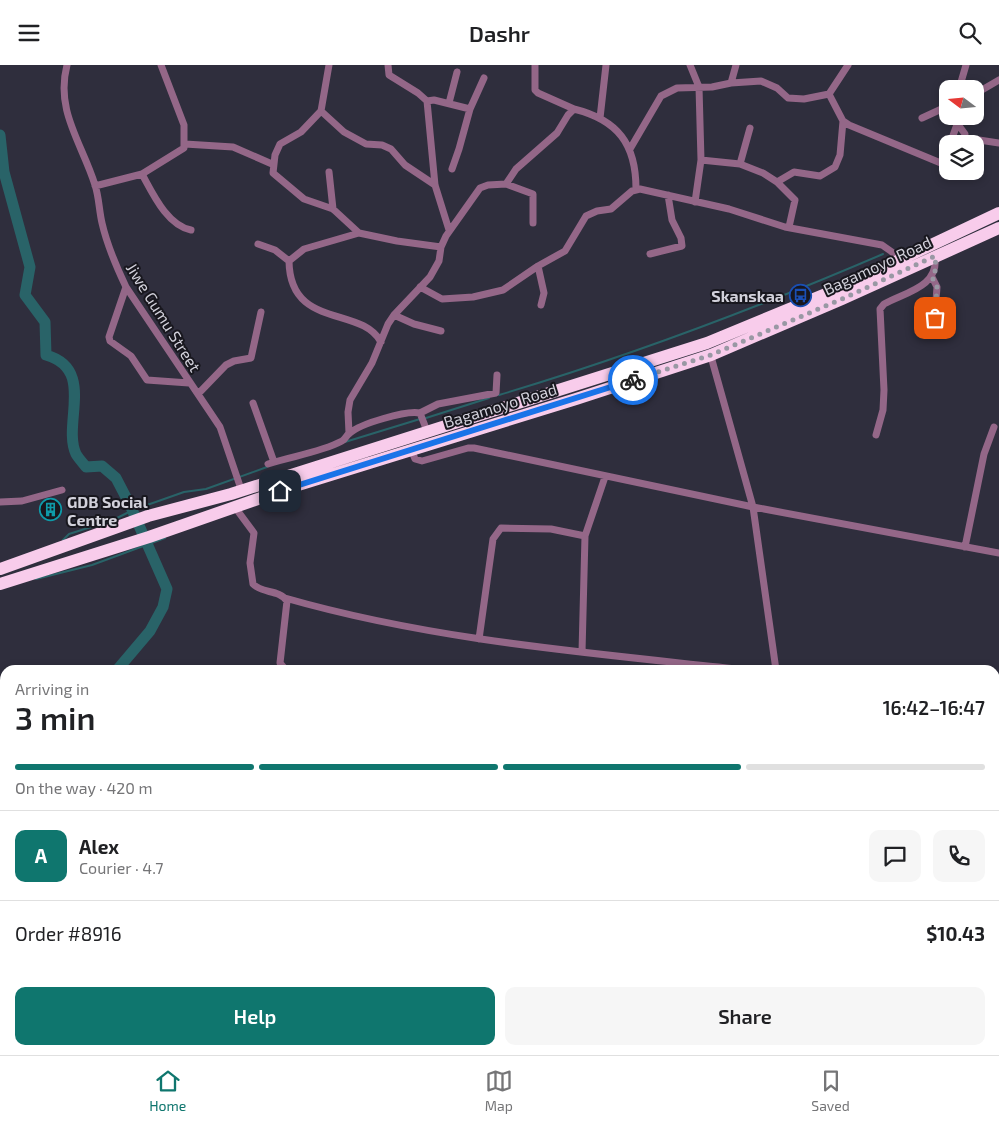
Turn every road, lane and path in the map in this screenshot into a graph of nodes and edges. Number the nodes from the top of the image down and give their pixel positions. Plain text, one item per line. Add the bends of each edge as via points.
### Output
1 (67, 65) edge
2 (162, 65) edge
3 (329, 65) edge
4 (388, 65) edge
5 (535, 65) edge
6 (606, 65) edge
7 (690, 65) edge
8 (736, 65) edge
9 (848, 65) edge
10 (966, 65) edge
11 (457, 72) dead end
12 (484, 78) dead end
13 (962, 80) edge
14 (999, 80) edge
15 (731, 83) junction
16 (699, 87) junction
17 (984, 89) edge
18 (829, 94) junction
19 (427, 101) junction
20 (449, 103) junction
21 (470, 109) junction
22 (574, 109) junction
23 (939, 110) edge
24 (321, 111) junction
25 (600, 118) junction
26 (922, 118) dead end
27 (843, 121) junction
28 (750, 128) dead end
29 (984, 141) edge
30 (999, 143) edge
31 (185, 144) junction
32 (630, 149) junction
33 (701, 160) junction
34 (939, 162) edge
35 (272, 164) junction
36 (740, 164) junction
37 (452, 169) dead end
38 (328, 172) dead end
39 (142, 174) junction
40 (778, 182) junction
41 (506, 184) junction
42 (95, 185) junction
43 (435, 185) junction
44 (636, 189) junction
45 (668, 195) junction
46 (695, 202) junction
47 (333, 209) junction
48 (999, 213) edge
49 (533, 223) dead end
50 (789, 227) junction
51 (999, 228) edge
52 (191, 230) dead end
53 (449, 230) junction
54 (359, 233) junction
55 (258, 243) dead end
56 (441, 247) junction
57 (650, 254) dead end
58 (935, 256) junction
59 (289, 261) junction
60 (897, 261) junction
61 (538, 266) junction
62 (932, 277) junction
63 (126, 287) junction
64 (420, 287) junction
65 (541, 305) dead end
66 (261, 312) dead end
67 (394, 315) junction
68 (934, 328) dead end
69 (442, 331) dead end
70 (380, 342) junction
71 (709, 349) junction
72 (498, 375) dead end
73 (189, 383) junction
74 (198, 395) junction
75 (253, 403) dead end
76 (420, 413) junction
77 (994, 427) dead end
78 (427, 431) junction
79 (350, 433) junction
80 (876, 435) dead end
81 (411, 449) junction
82 (605, 477) junction
83 (62, 489) dead end
84 (241, 489) junction
85 (0, 502) edge
86 (234, 505) junction
87 (754, 507) junction
88 (585, 536) junction
89 (965, 547) junction
90 (999, 553) edge
91 (0, 569) edge
92 (0, 584) edge
93 (285, 598) junction
94 (479, 639) junction
95 (582, 652) junction
96 (282, 665) edge
97 (700, 665) edge
98 (775, 665) edge

1 - 42 street, Jiwe Gumu Street via 63,84 67,114
2 - 31 street via 184,125
3 - 24 street
4 - 19 street via 389,75
5 - 22 street via 535,89 538,93
6 - 25 street
7 - 16 street
8 - 15 street
9 - 18 street
10 - 13 street
11 - 20 street
12 - 21 street
14 - 17 street
15 - 16 street
15 - 18 street via 761,81 794,99
16 - 32 street via 677,88 661,96
16 - 33 street
18 - 27 street
19 - 20 street
19 - 43 street
20 - 21 street
21 - 37 street
22 - 25 street
22 - 41 street via 558,133 516,169
23 - 26 street
24 - 35 street via 301,132 280,144
24 - 43 street via 344,132 366,143 391,149 405,165
25 - 32 street via 616,130
27 - 34 street
27 - 40 street via 840,155 835,167 820,176 794,172
28 - 36 street
29 - 30 street
31 - 35 street via 233,147
31 - 39 street via 180,152
32 - 44 street
33 - 36 street
33 - 46 street
35 - 47 street via 273,173 296,194
36 - 40 street
38 - 47 street
39 - 42 street
39 - 52 street via 166,213 176,224
40 - 50 street via 795,200
41 - 49 street via 533,194
41 - 53 street via 480,189
42 - 63 street, Jiwe Gumu Street via 114,263
43 - 53 street
44 - 45 street
44 - 61 street via 611,209 586,216 565,251
45 - 46 street
45 - 57 street via 672,220 682,246
46 - 50 street
47 - 54 street
48 - 60 highway, Bagamoyo Road
50 - 60 street via 882,245 892,252
51 - 58 highway, Bagamoyo Road
53 - 56 street
54 - 56 street
54 - 59 street via 304,249
55 - 59 street via 275,249
56 - 64 street via 436,267
58 - 62 street via 936,269
58 - 71 highway, Bagamoyo Road via 842,299
59 - 70 street via 292,280 310,304 328,316 368,327
60 - 71 highway, Bagamoyo Road
61 - 64 street via 503,290 473,297 442,299
61 - 65 street via 544,293
62 - 68 street via 937,287
62 - 80 street via 880,309 884,390 883,410
63 - 73 street, Jiwe Gumu Street
63 - 73 street via 110,341 131,356 147,380
64 - 67 street
66 - 74 street via 251,358 226,365
67 - 69 street
67 - 70 street
70 - 79 street via 365,377 350,400
71 - 78 highway, Bagamoyo Road
71 - 81 highway, Bagamoyo Road
71 - 87 street
72 - 76 street via 496,393 438,404
73 - 74 street, Jiwe Gumu Street
74 - 84 street, Jiwe Gumu Street via 220,427
75 - 79 street via 271,463 322,449 344,440
76 - 78 street
76 - 79 street via 396,414
77 - 89 street via 984,454
78 - 84 highway, Bagamoyo Road
81 - 82 street via 419,461 474,448
81 - 86 highway, Bagamoyo Road
82 - 87 street
82 - 88 street
83 - 85 street via 22,501
84 - 91 highway, Bagamoyo Road via 148,516
86 - 92 highway, Bagamoyo Road via 154,535
86 - 93 street via 254,533 250,563 253,584
87 - 89 street
87 - 98 street
88 - 94 street via 551,529 502,528 498,531 493,539
88 - 95 street
89 - 90 street
93 - 94 street via 378,621
93 - 96 street via 288,605
94 - 95 street
95 - 97 street

